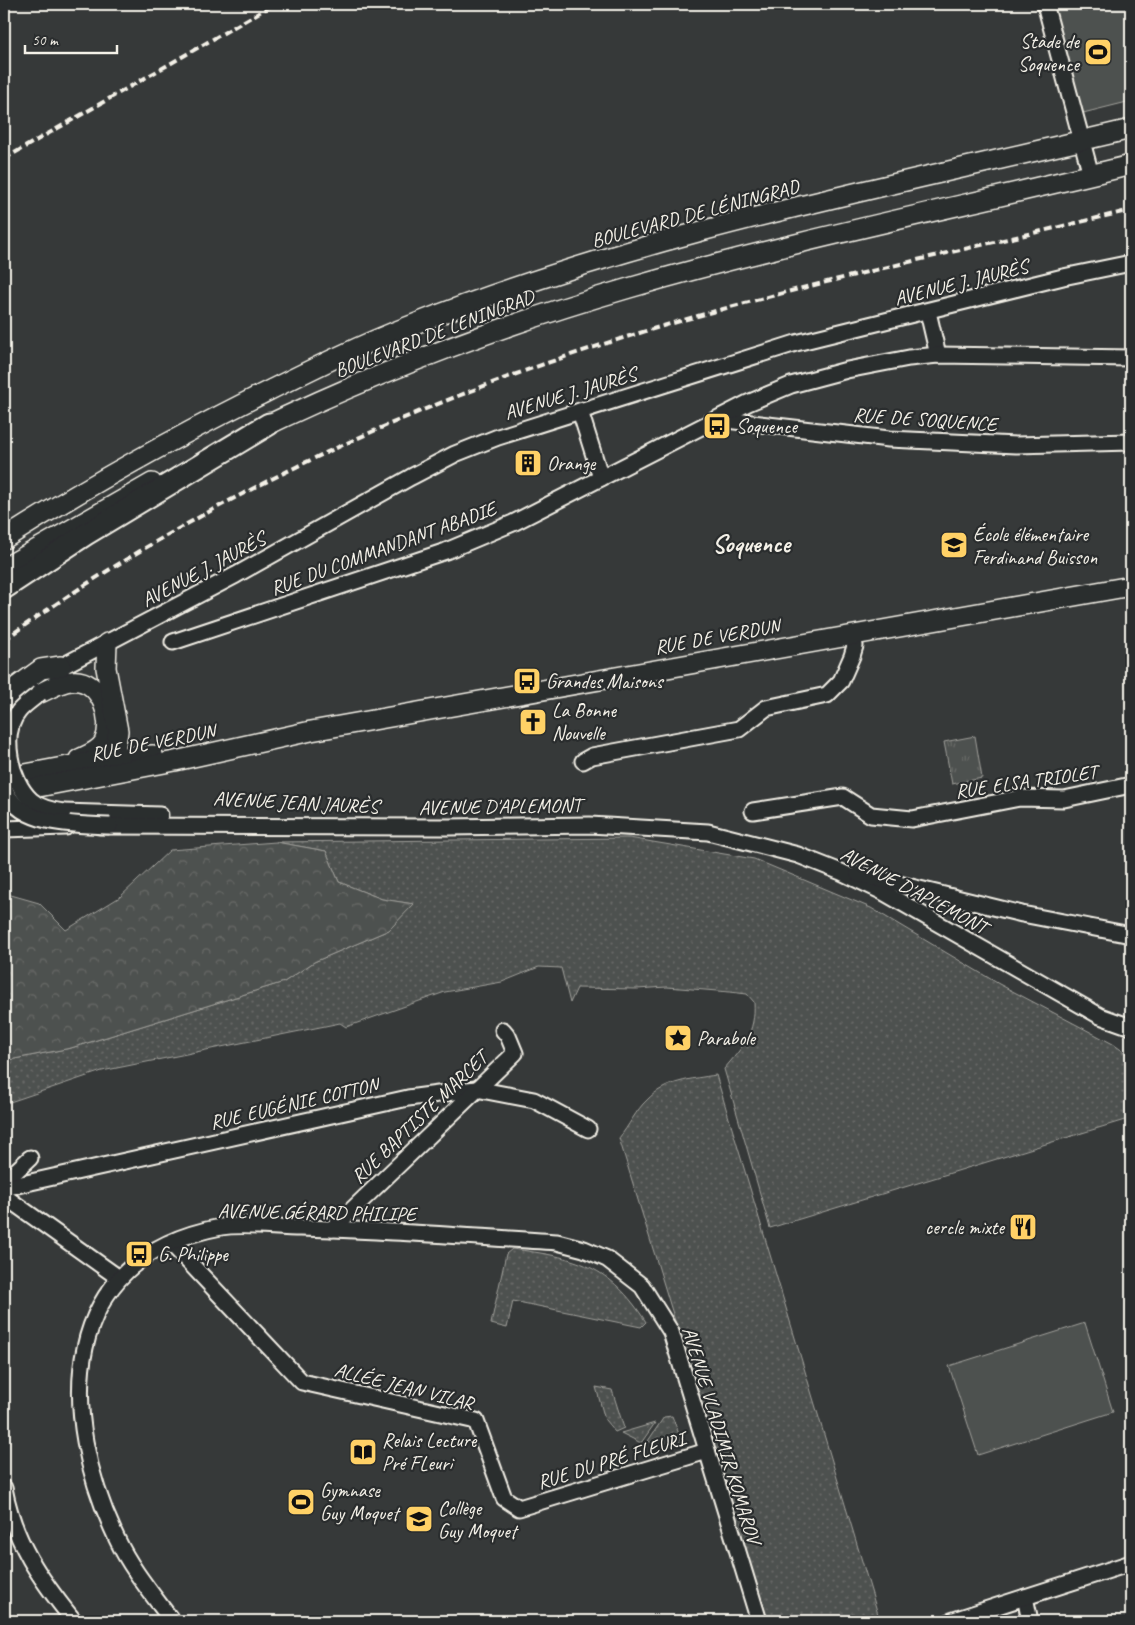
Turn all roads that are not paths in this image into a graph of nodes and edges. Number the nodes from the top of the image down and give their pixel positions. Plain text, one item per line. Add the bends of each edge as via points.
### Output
1 (1045, 4) edge
2 (1131, 129) edge
3 (1080, 141) junction
4 (1131, 165) edge
5 (1090, 175) junction
6 (1131, 263) edge
7 (928, 312) junction
8 (938, 355) junction
9 (1131, 358) edge
10 (580, 411) junction
11 (718, 419) junction
12 (269, 424) junction
13 (1131, 442) edge
14 (601, 478) junction
15 (4, 539) edge
16 (4, 568) edge
17 (1131, 586) edge
18 (4, 588) edge
19 (853, 635) junction
20 (173, 642) dead end
21 (107, 643) junction
22 (61, 666) junction
23 (32, 692) junction
24 (4, 696) edge
25 (4, 712) edge
26 (118, 731) junction
27 (311, 731) junction
28 (172, 753) junction
29 (111, 758) junction
30 (583, 761) dead end
31 (59, 767) junction
32 (4, 778) edge
33 (85, 778) junction
34 (4, 786) edge
35 (1131, 786) edge
36 (4, 793) edge
37 (753, 811) dead end
38 (110, 826) junction
39 (394, 826) junction
40 (4, 829) edge
41 (841, 872) junction
42 (1131, 935) edge
43 (1100, 1016) junction
44 (1131, 1027) edge
45 (503, 1030) dead end
46 (1131, 1034) edge
47 (476, 1089) junction
48 (588, 1129) dead end
49 (30, 1158) dead end
50 (4, 1182) edge
51 (4, 1188) edge
52 (4, 1196) edge
53 (332, 1229) junction
54 (171, 1243) junction
55 (625, 1273) joint
56 (119, 1278) junction
57 (706, 1451) junction
58 (4, 1488) edge
59 (528, 1506) joint
60 (1131, 1562) edge
61 (1025, 1597) junction
62 (74, 1621) edge
63 (172, 1621) edge
64 (759, 1621) edge
65 (952, 1621) edge
66 (1030, 1621) edge

1 - 3 street
2 - 3 main road, BOULEVARD DE LÉNINGRAD
3 - 5 street
3 - 15 main road, BOULEVARD DE LÉNINGRAD via 728,225 521,285 412,324 284,384 115,472
4 - 5 main road
5 - 12 main road, BOULEVARD DE LENINGRAD via 742,257 539,316 390,370
6 - 7 street, AVENUE J. JAURÈS
7 - 8 street
7 - 10 street, AVENUE J. JAURÈS via 796,343
8 - 9 street, RUE DU COMMANDANT ABADIE
8 - 11 street, RUE DU COMMANDANT ABADIE via 847,370 791,384
10 - 14 street
10 - 21 street, AVENUE J. JAURÈS via 498,436 455,454
11 - 13 street, RUE DE SOQUENCE via 889,439 1025,445
11 - 14 street, RUE DU COMMANDANT ABADIE
12 - 16 main road, BOULEVARD DE LENINGRAD via 175,470
12 - 18 highway via 86,534
14 - 20 street, RUE DU COMMANDANT ABADIE via 513,523 446,551
17 - 19 main road, RUE DE VERDUN
19 - 27 main road, RUE DE VERDUN
19 - 30 street via 855,646 852,656 841,681 827,695 766,708 739,729 592,756
21 - 22 street, AVENUE J. JAURÈS
21 - 26 main road via 106,668
22 - 23 street
22 - 24 main road via 41,668
23 - 25 street
23 - 31 main road via 72,681 86,684 98,693 106,712 104,742 98,749
23 - 39 street, AVENUE JEAN JAURÈS, bridge via 18,712 10,735 9,753 18,784 31,800 45,809
26 - 28 main road via 137,749
26 - 29 main road via 117,746
27 - 28 main road, RUE DE VERDUN via 290,731
27 - 33 main road, RUE DE VERDUN
28 - 29 main road, RUE DE VERDUN
29 - 31 main road, RUE DE VERDUN
29 - 33 main road via 106,766
31 - 32 main road, RUE DE VERDUN
33 - 36 main road, RUE DE VERDUN
34 - 38 street, bridge via 16,804 46,821
35 - 37 street, RUE ELSA TRIOLET via 1064,799 1020,798 912,819 871,815 844,797
38 - 39 street, AVENUE JEAN JAURÈS
38 - 40 street
39 - 41 street, AVENUE D'APLEMONT via 590,825 708,832 798,855
41 - 42 street via 868,875 1022,914
41 - 43 street, AVENUE D'APLEMONT via 883,892
43 - 44 street, AVENUE D'APLEMONT
43 - 46 street
45 - 47 street, RUE BAPTISTE MARCET via 515,1053
47 - 48 street, RUE EUGÉNIE COTTON via 534,1100
47 - 51 street, RUE EUGÉNIE COTTON via 408,1098
47 - 53 street, RUE BAPTISTE MARCET
49 - 50 street
52 - 56 street
53 - 54 street, AVENUE GÉRARD PHILIPE via 224,1227 198,1232
53 - 55 street, AVENUE GÉRARD PHILIPE via 557,1242 607,1260
54 - 56 street, AVENUE GÉRARD PHILIPE via 141,1259
54 - 59 street, ALLÉE JEAN VILAR via 302,1382 476,1421 504,1498 519,1508
55 - 57 street, AVENUE VLADIMIR KOMAROV via 642,1286 671,1332
56 - 63 street, AVENUE GÉRARD PHILIPE via 97,1309 84,1347 79,1386 85,1442 97,1492 117,1540 139,1577
57 - 59 street, RUE DU PRÉ FLEURI
57 - 64 street, AVENUE VLADIMIR KOMAROV
58 - 62 street via 8,1512 29,1560 45,1586
60 - 61 street
61 - 65 street
61 - 66 street

